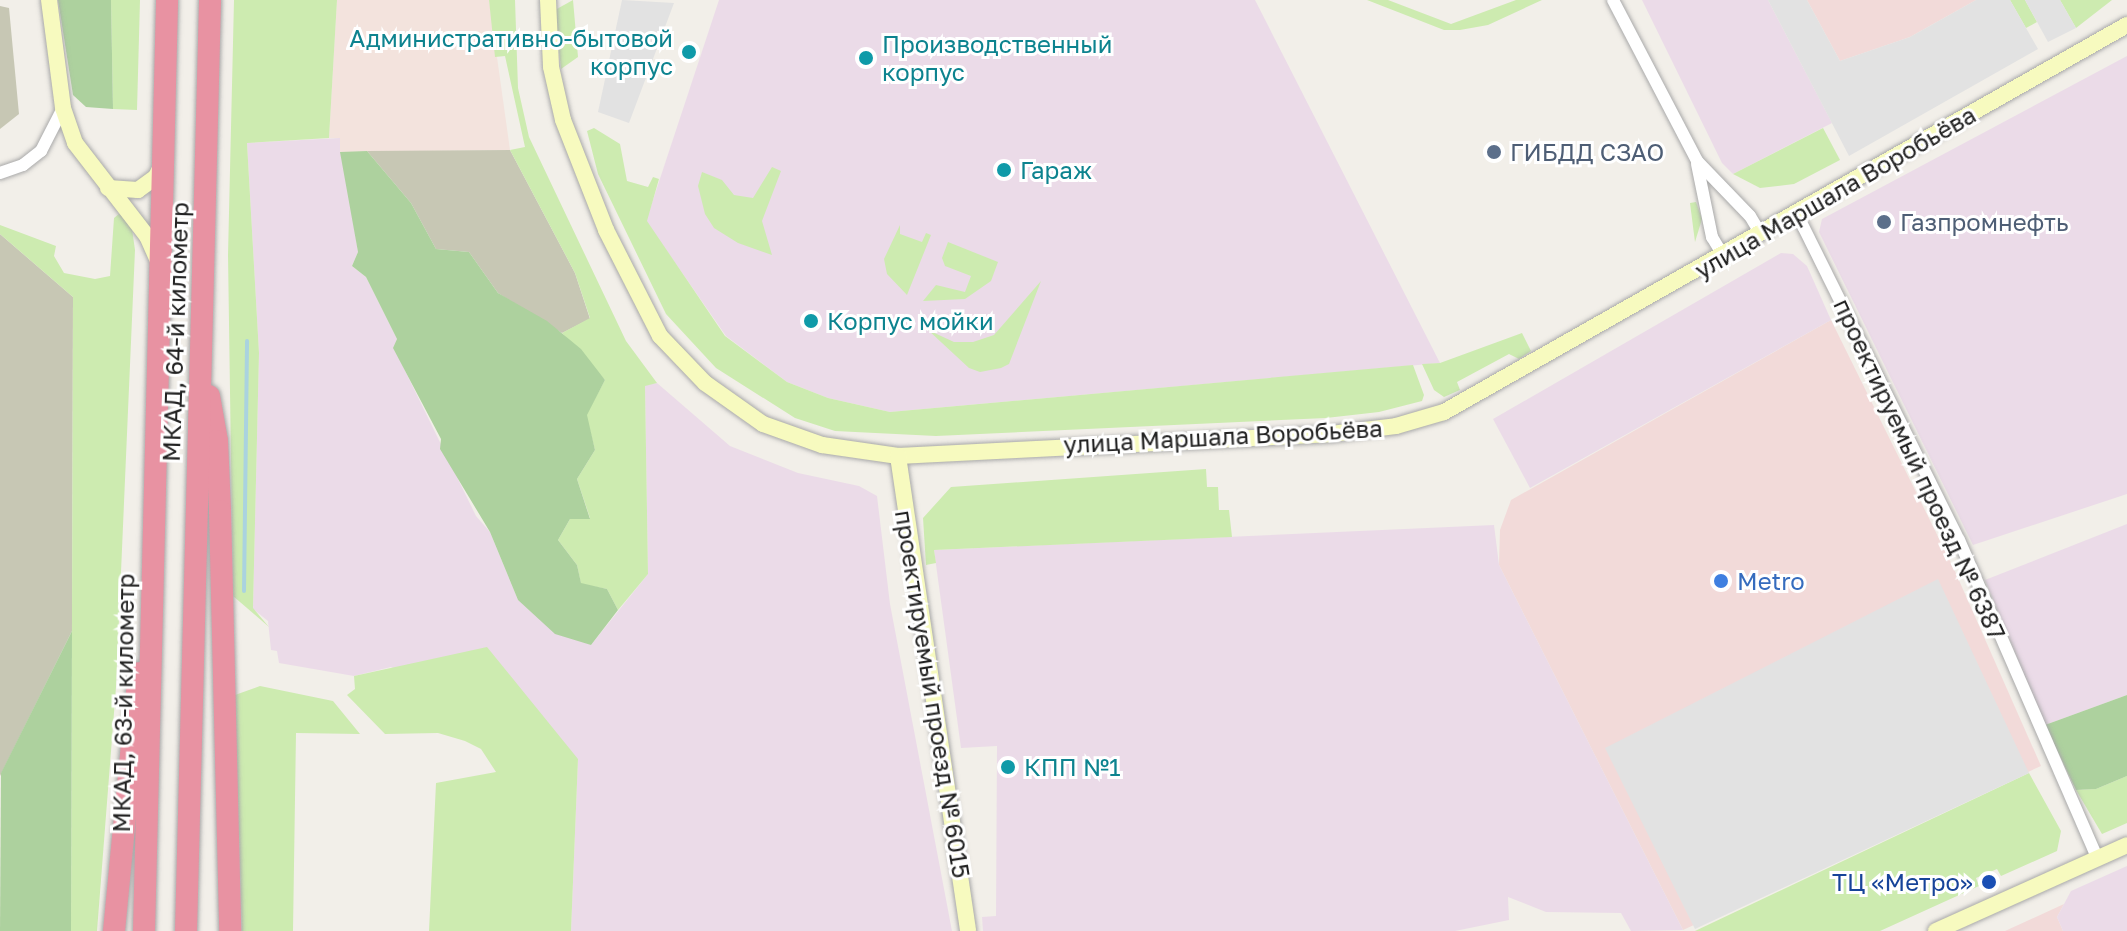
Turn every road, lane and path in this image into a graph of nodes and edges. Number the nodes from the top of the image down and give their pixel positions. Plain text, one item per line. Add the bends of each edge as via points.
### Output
1 (49, 0) edge
2 (167, 0) edge
3 (210, 0) edge
4 (548, 0) edge
5 (1613, 0) edge
6 (2127, 25) edge
7 (63, 108) junction
8 (51, 137) junction
9 (74, 139) junction
10 (163, 159) junction
11 (1697, 161) junction
12 (0, 173) edge
13 (106, 187) junction
14 (1797, 214) junction
15 (1761, 234) junction
16 (1723, 255) junction
17 (161, 270) junction
18 (200, 352) junction
19 (898, 456) junction
20 (156, 477) joint
21 (151, 609) junction
22 (2127, 845) edge
23 (2097, 858) junction
24 (114, 931) edge
25 (144, 931) edge
26 (186, 931) edge
27 (230, 931) edge
28 (968, 931) edge
29 (1936, 931) edge

1 - 7 street
2 - 10 highway, МКАД, 64-й километр
3 - 18 highway, МКАД, 64-й километр
4 - 19 street, улица Маршала Воробьёва via 551,67 563,120 606,230 660,336 705,383 763,424 822,445
5 - 11 street
6 - 14 street, улица Маршала Воробьёва
7 - 8 street
7 - 9 street
8 - 9 street
8 - 12 street via 23,165
9 - 13 street
10 - 13 street via 156,177 138,190 116,192
10 - 17 highway, МКАД, 64-й километр
11 - 15 street
11 - 16 street via 1712,237
13 - 17 street via 147,236
14 - 15 street, улица Маршала Воробьёва
14 - 23 street, проектируемый проезд № 6387 via 1959,540
15 - 16 street, улица Маршала Воробьёва
16 - 19 street, улица Маршала Воробьёва via 1476,397 1408,423 1331,434
17 - 20 highway, МКАД, 64-й километр
18 - 26 highway, МКАД, 64-й километр
18 - 27 highway via 217,441
19 - 28 street, проектируемый проезд № 6015
20 - 21 highway, МКАД, 63-й километр
21 - 24 highway via 133,704
21 - 25 highway, МКАД, 63-й километр
22 - 23 street
23 - 29 street

